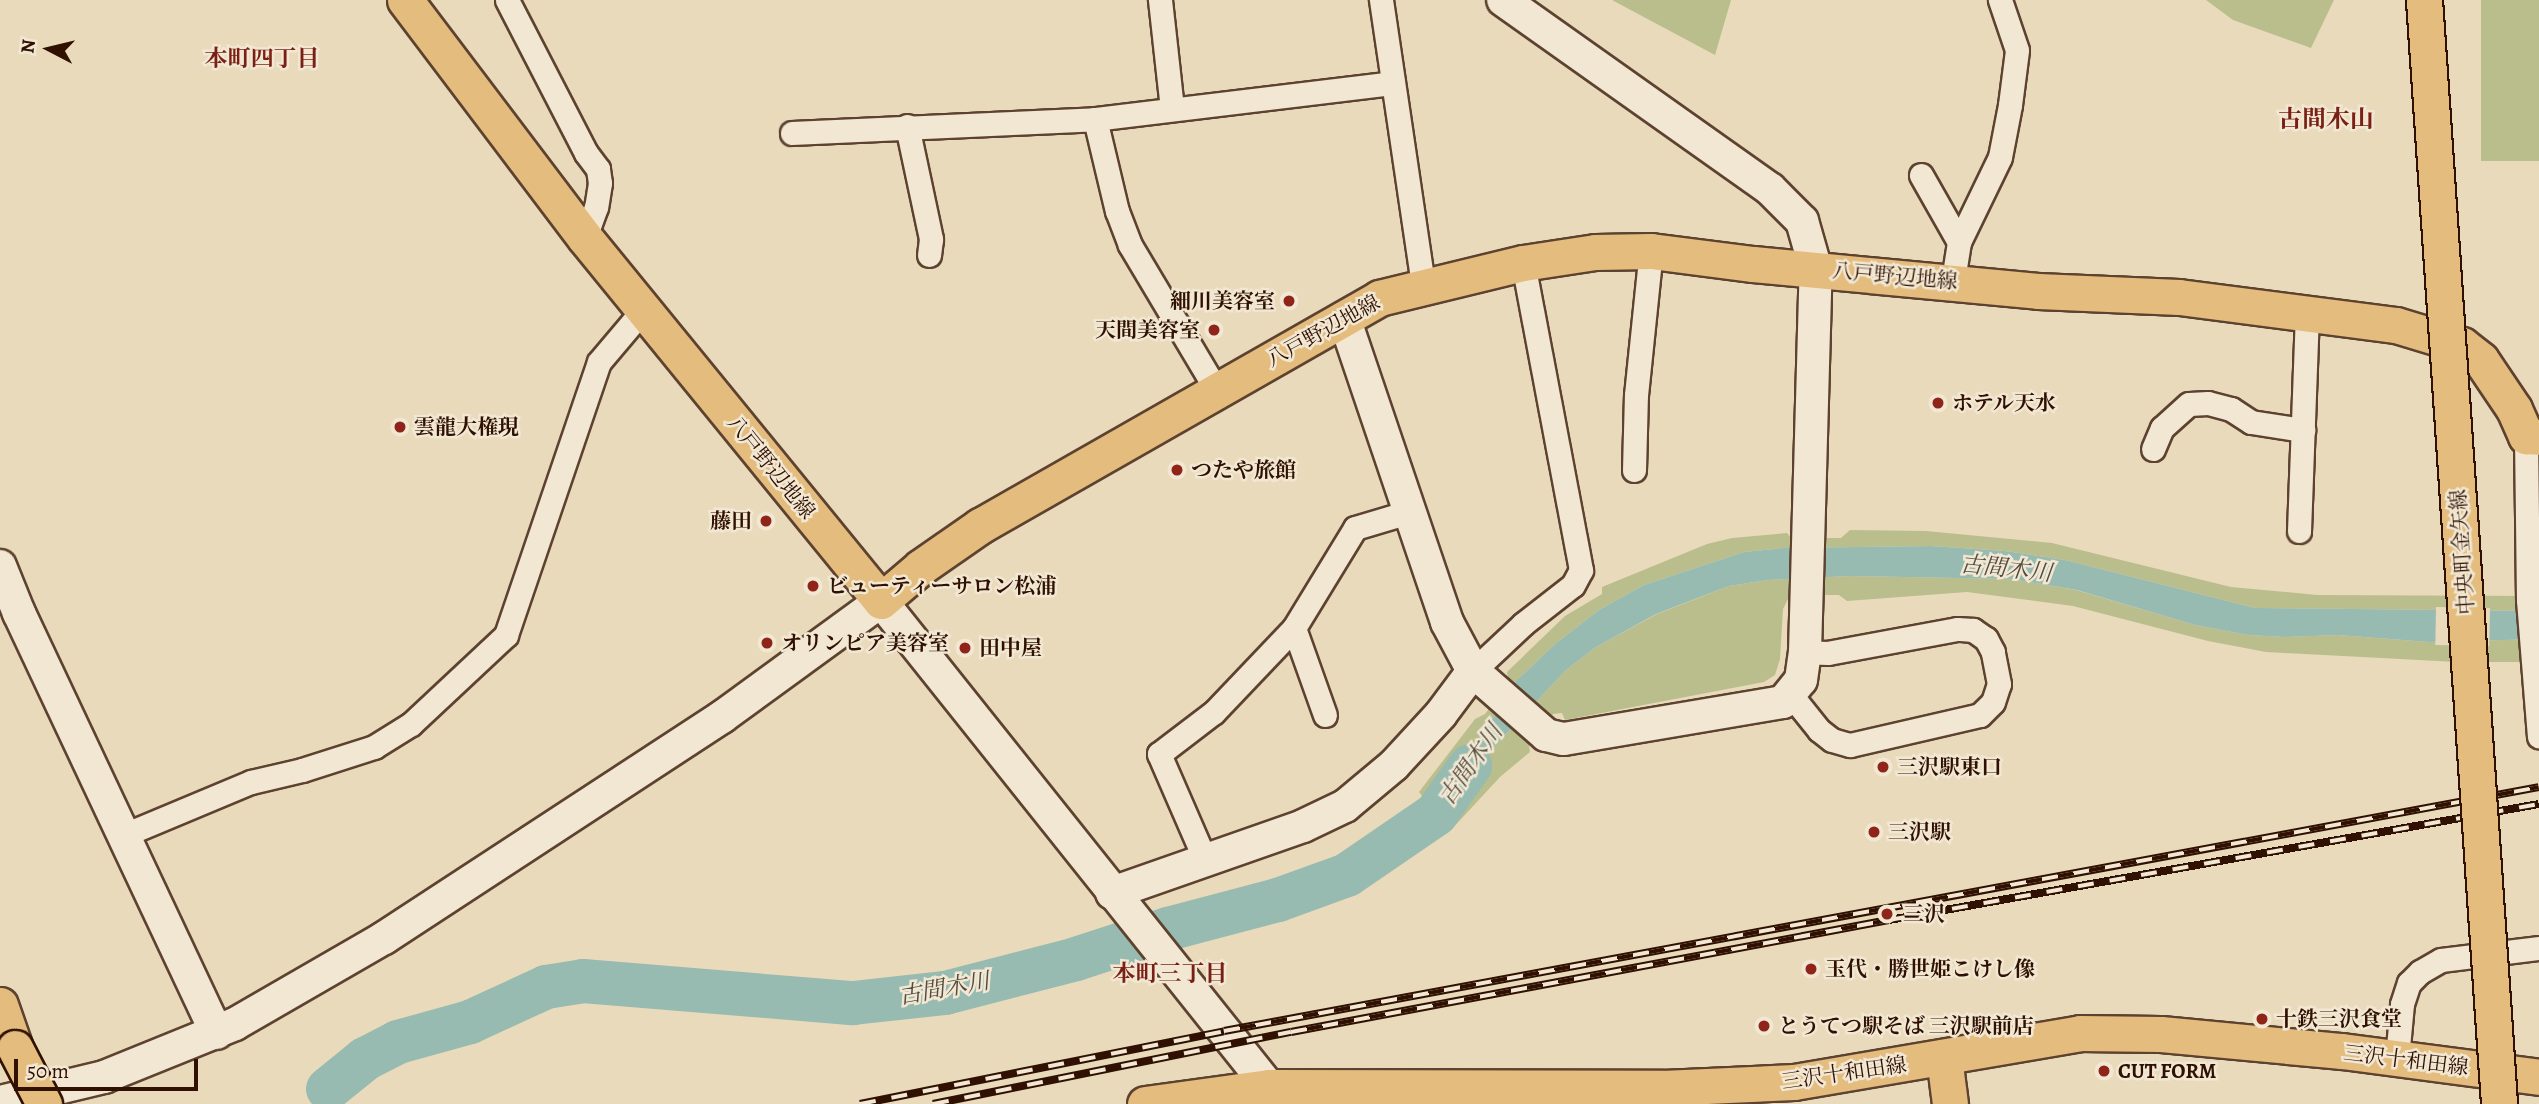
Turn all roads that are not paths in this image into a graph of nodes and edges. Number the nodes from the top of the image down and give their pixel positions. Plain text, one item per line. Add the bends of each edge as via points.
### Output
1 (405, 0) edge
2 (507, 0) edge
3 (1160, 0) edge
4 (1381, 0) edge
5 (1503, 0) edge
6 (2000, 0) edge
7 (2424, 0) edge
8 (1393, 83) junction
9 (1172, 108) junction
10 (1095, 119) junction
11 (908, 126) junction
12 (792, 133) dead end
13 (1921, 174) dead end
14 (585, 238) junction
15 (1959, 242) junction
16 (1651, 251) junction
17 (929, 255) dead end
18 (1522, 263) junction
19 (1816, 270) junction
20 (1953, 281) junction
21 (1423, 286) junction
22 (643, 310) junction
23 (2307, 312) junction
24 (1345, 318) junction
25 (1217, 391) junction
26 (2303, 430) junction
27 (2533, 437) edge
28 (2153, 449) dead end
29 (1633, 470) dead end
30 (1409, 512) junction
31 (2299, 531) dead end
32 (0, 566) edge
33 (881, 601) junction
34 (1294, 628) junction
35 (1805, 652) junction
36 (1479, 677) junction
37 (1791, 695) junction
38 (1325, 715) dead end
39 (2539, 737) edge
40 (124, 835) junction
41 (1206, 862) junction
42 (1118, 900) junction
43 (2539, 948) edge
44 (0, 1005) edge
45 (217, 1033) junction
46 (1944, 1057) junction
47 (2397, 1058) junction
48 (2539, 1077) edge
49 (1269, 1087) junction
50 (0, 1102) edge
51 (44, 1104) edge
52 (1145, 1104) edge
53 (1950, 1104) edge
54 (2499, 1104) edge

1 - 14 main road, 八戸野辺地線
2 - 14 street via 598,169 596,207
3 - 9 street
4 - 8 street
5 - 19 street via 1770,189 1802,221
6 - 15 street via 2017,50 2010,105 2000,157
7 - 54 main road, 中央町金矢線, bridge
8 - 9 street
8 - 21 street
9 - 10 street
10 - 11 street
10 - 25 street via 1130,246
11 - 12 street
11 - 17 street via 931,239
13 - 15 street
14 - 22 main road, 八戸野辺地線
15 - 20 street
16 - 18 main road, 八戸野辺地線 via 1595,251
16 - 19 main road, 八戸野辺地線
16 - 29 street
18 - 21 main road, 八戸野辺地線
18 - 36 street via 1581,570 1573,585 1523,624
19 - 20 main road, 八戸野辺地線
19 - 35 street
20 - 23 main road, 八戸野辺地線 via 2038,291 2179,297
21 - 24 main road, 八戸野辺地線 via 1378,298
22 - 33 main road, 八戸野辺地線
22 - 40 street via 599,362 506,635 411,724 374,747 251,782
23 - 26 street
23 - 27 main road, 八戸野辺地線 via 2396,325 2462,345 2482,360
24 - 25 main road, 八戸野辺地線
24 - 30 street
25 - 33 main road, 八戸野辺地線 via 980,526
26 - 28 street via 2251,422 2208,402 2189,404 2162,428
26 - 31 street
27 - 39 street via 2528,600
30 - 34 street via 1355,528
30 - 36 street via 1447,622
32 - 40 street
33 - 42 street
33 - 45 street via 722,718 384,938
34 - 38 street
34 - 41 street via 1214,712 1159,754
35 - 37 street via 1801,680
35 - 37 street via 1828,653 1973,630 1986,639 1993,652 1999,684 1993,702 1980,715 1850,745 1819,730
36 - 37 street via 1546,735 1564,738 1783,702
36 - 41 street via 1394,765 1345,806
40 - 45 street
41 - 42 street
42 - 49 street
43 - 47 street via 2441,960 2420,972 2409,983 2402,1004
44 - 51 main road, bridge via 15,1048
45 - 50 street via 104,1077
46 - 47 main road, 三沢十和田線 via 2080,1033 2107,1033 2161,1034
46 - 49 main road, 三沢十和田線 via 1794,1082 1715,1086
46 - 53 main road
47 - 48 main road, 三沢十和田線
49 - 52 main road, 三沢十和田線

